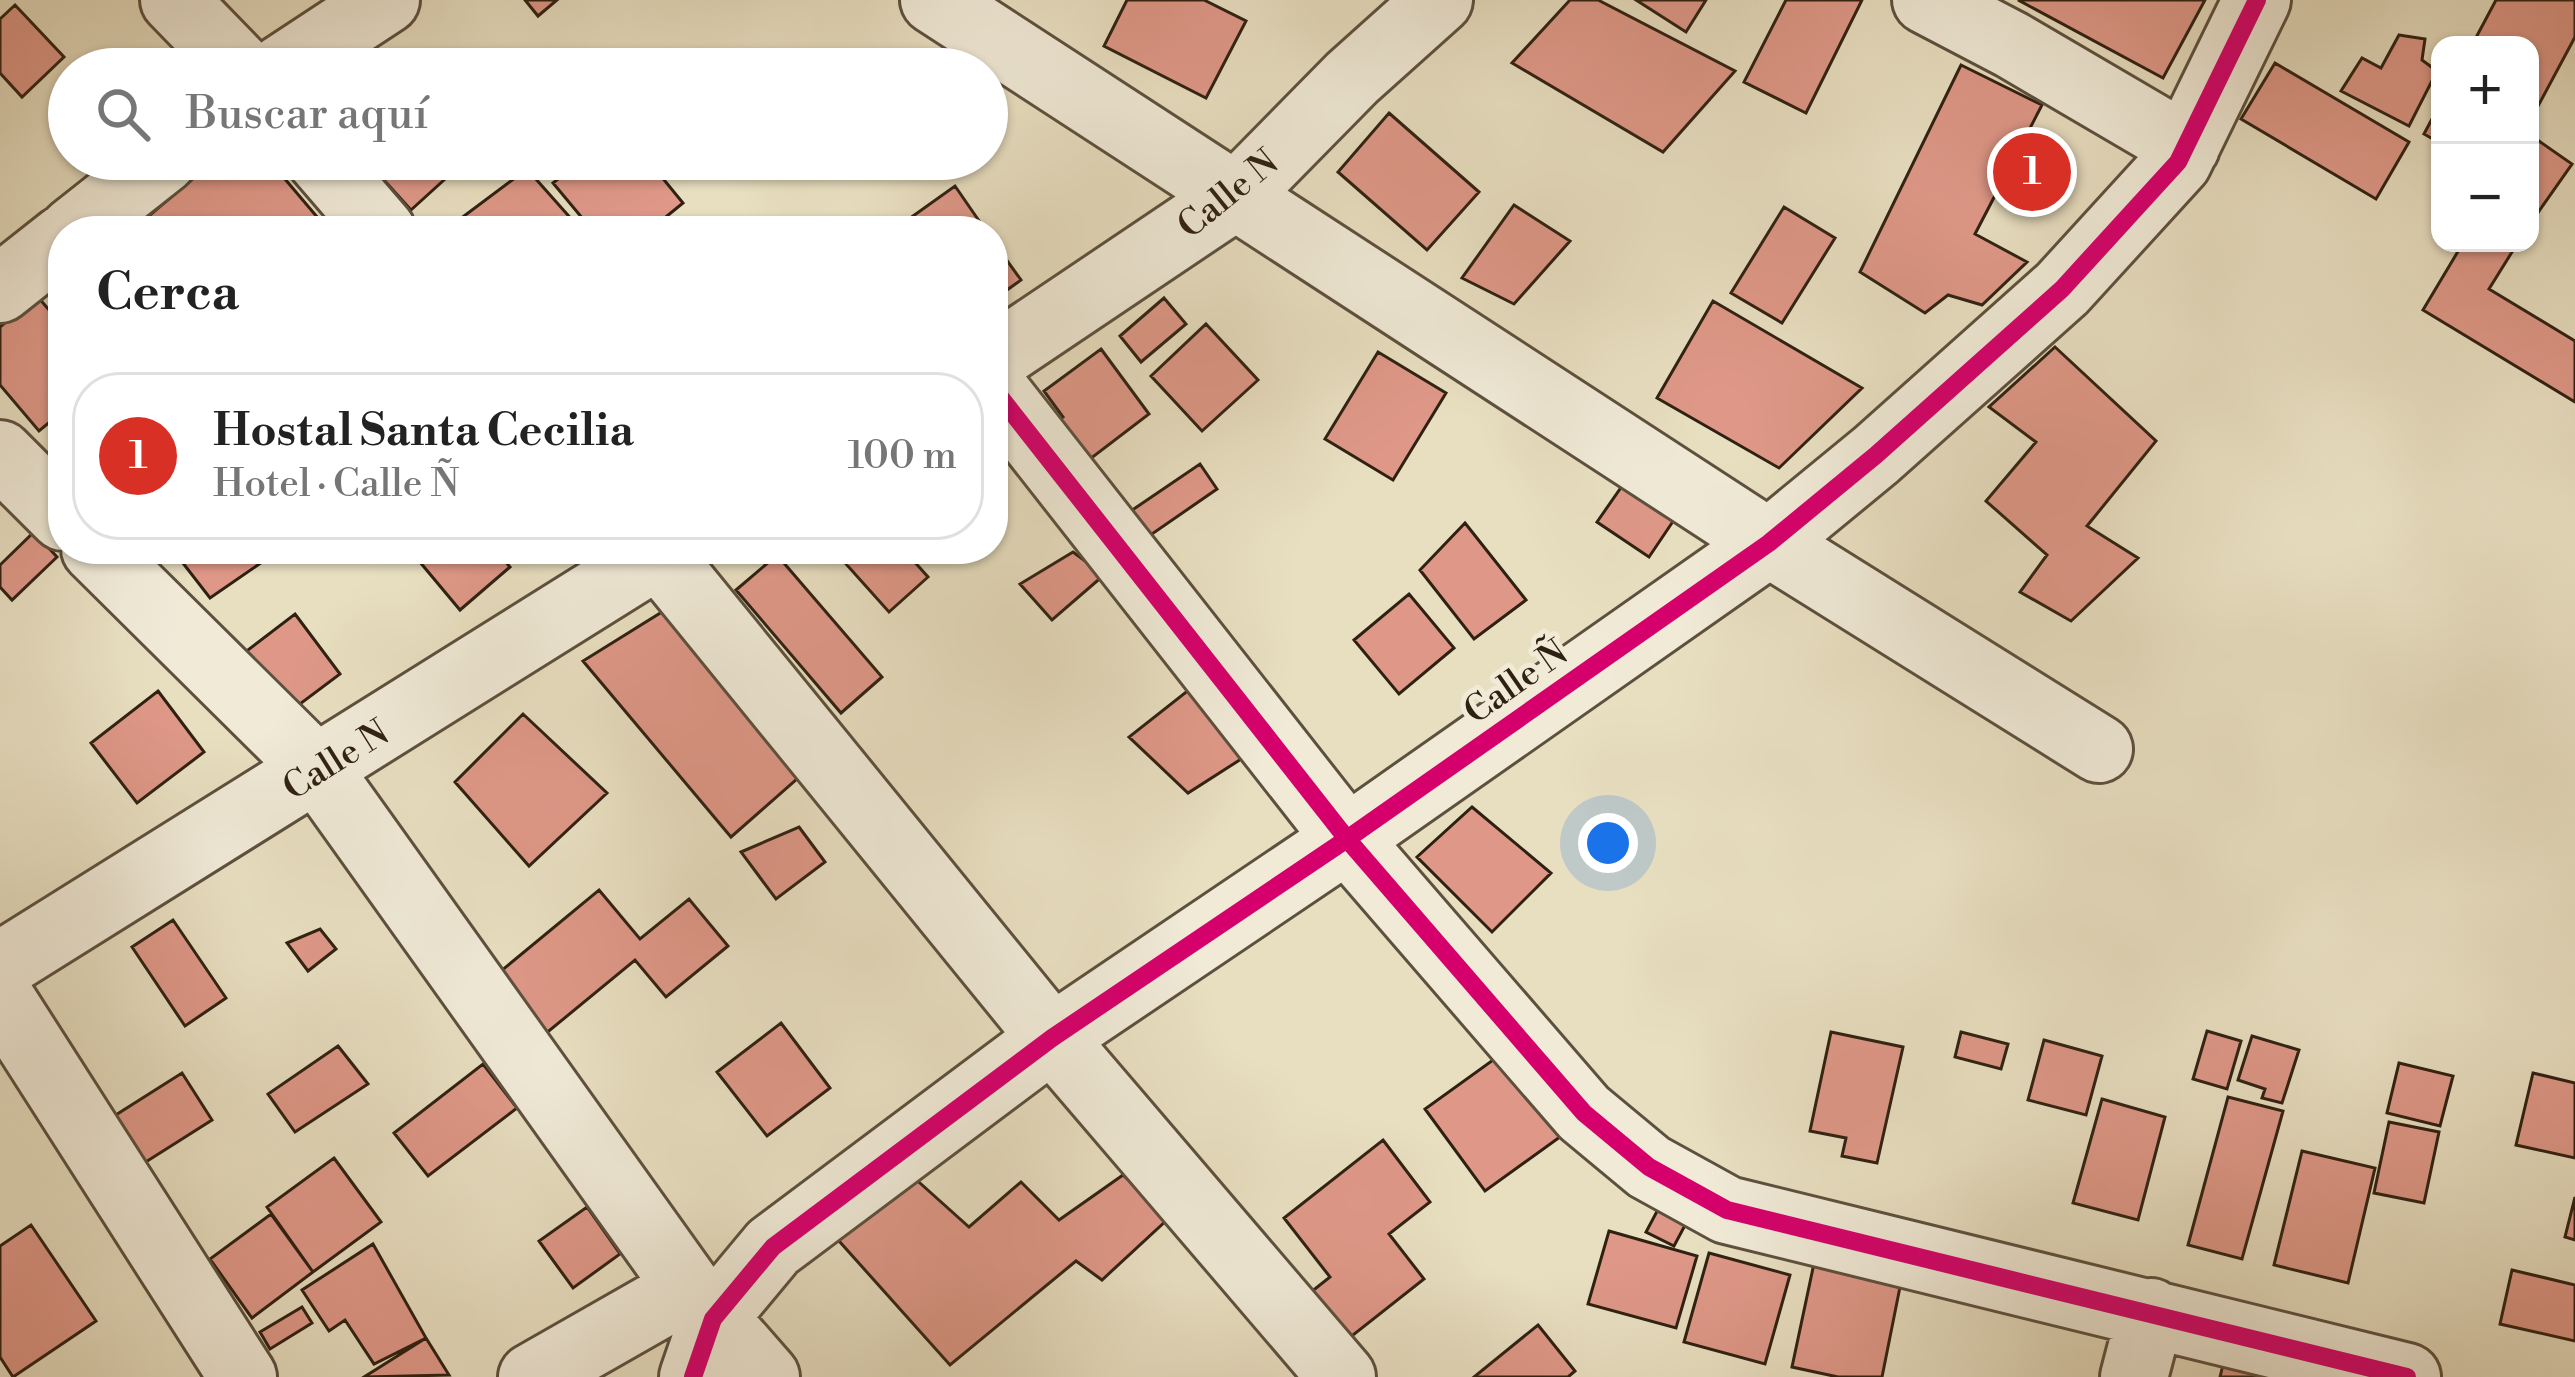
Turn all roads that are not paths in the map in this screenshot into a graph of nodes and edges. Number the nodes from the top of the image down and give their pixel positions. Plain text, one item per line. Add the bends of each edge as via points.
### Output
1 (174, 0) edge
2 (386, 0) edge
3 (934, 0) edge
4 (1439, 0) edge
5 (1926, 0) edge
6 (2257, 0) edge
7 (221, 48) edge
8 (313, 48) edge
9 (2186, 147) junction
10 (137, 180) edge
11 (338, 180) edge
12 (1237, 195) junction
13 (92, 216) edge
14 (369, 216) edge
15 (48, 251) edge
16 (0, 289) edge
17 (1008, 349) edge
18 (1008, 407) edge
19 (0, 454) edge
20 (48, 502) edge
21 (1769, 543) junction
22 (110, 564) edge
23 (640, 564) edge
24 (670, 564) edge
25 (2099, 749) dead end
26 (319, 770) junction
27 (1347, 839) junction
28 (0, 966) edge
29 (0, 997) edge
30 (1052, 1037) junction
31 (2152, 1312) junction
32 (698, 1328) edge
33 (243, 1377) edge
34 (532, 1377) edge
35 (766, 1377) edge
36 (1342, 1377) edge
37 (2134, 1377) edge
38 (2408, 1377) edge

1 - 7 street
2 - 8 street
3 - 12 street
4 - 12 street, Calle N
5 - 9 street
6 - 9 street, Calle Ñ
9 - 21 street, Calle Ñ via 2062,289
10 - 13 street
11 - 14 street
12 - 17 street, Calle N
12 - 21 street
15 - 16 street
18 - 27 street
19 - 20 street
21 - 25 street
21 - 27 street, Calle Ñ
22 - 26 street
23 - 26 street, Calle N
24 - 30 street
26 - 28 street, Calle N
26 - 32 street
27 - 30 street, Calle Ñ
27 - 31 street via 1584,1113 1649,1167 1727,1210
29 - 33 street
30 - 32 street, Calle Ñ via 772,1246
30 - 36 street
31 - 37 street
31 - 38 street
32 - 34 street, Calle Ñ
32 - 35 street

